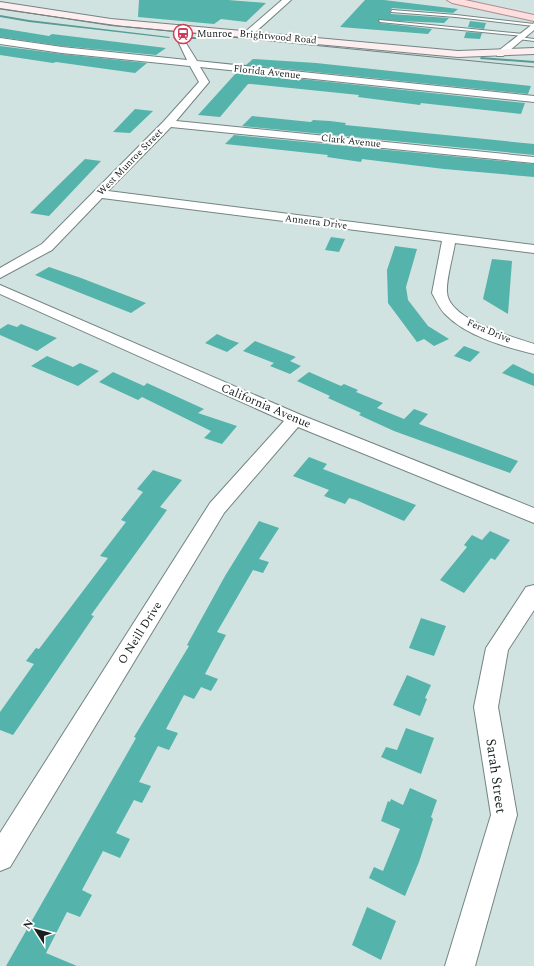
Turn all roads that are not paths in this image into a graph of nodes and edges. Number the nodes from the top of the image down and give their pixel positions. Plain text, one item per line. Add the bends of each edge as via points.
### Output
1 (287, 0) edge
2 (452, 0) edge
3 (0, 5) edge
4 (392, 11) dead end
5 (534, 18) edge
6 (380, 20) dead end
7 (534, 25) edge
8 (189, 29) junction
9 (248, 34) junction
10 (526, 35) edge
11 (534, 40) edge
12 (0, 41) edge
13 (534, 51) edge
14 (500, 54) junction
15 (195, 65) junction
16 (534, 99) edge
17 (168, 123) junction
18 (534, 160) edge
19 (99, 194) junction
20 (449, 239) junction
21 (534, 249) edge
22 (0, 274) edge
23 (0, 289) edge
24 (534, 349) edge
25 (295, 419) junction
26 (534, 516) edge
27 (534, 593) edge
28 (0, 858) edge
29 (460, 966) edge

1 - 9 street
2 - 5 main road
3 - 8 street, Brightwood Road via 111,22
4 - 7 lane
6 - 10 lane
7 - 10 street
8 - 9 street, Brightwood Road
8 - 15 street, West Munroe Street via 180,40
9 - 14 street, Brightwood Road via 458,54
10 - 11 lane
10 - 14 street
12 - 15 street, Florida Avenue
13 - 14 street, Brightwood Road
15 - 16 street, Florida Avenue
15 - 17 street, West Munroe Street via 204,82
17 - 18 street, Clark Avenue
17 - 19 street, West Munroe Street
19 - 20 street, Annetta Drive
19 - 22 street, West Munroe Street via 46,247
20 - 21 street, Annetta Drive
20 - 24 street, Fera Drive via 439,293 450,311 487,333
23 - 25 street, California Avenue
25 - 26 street, California Avenue
25 - 28 street, O Neill Drive via 217,508
27 - 29 street, Sarah Street via 497,648 486,707 504,815

